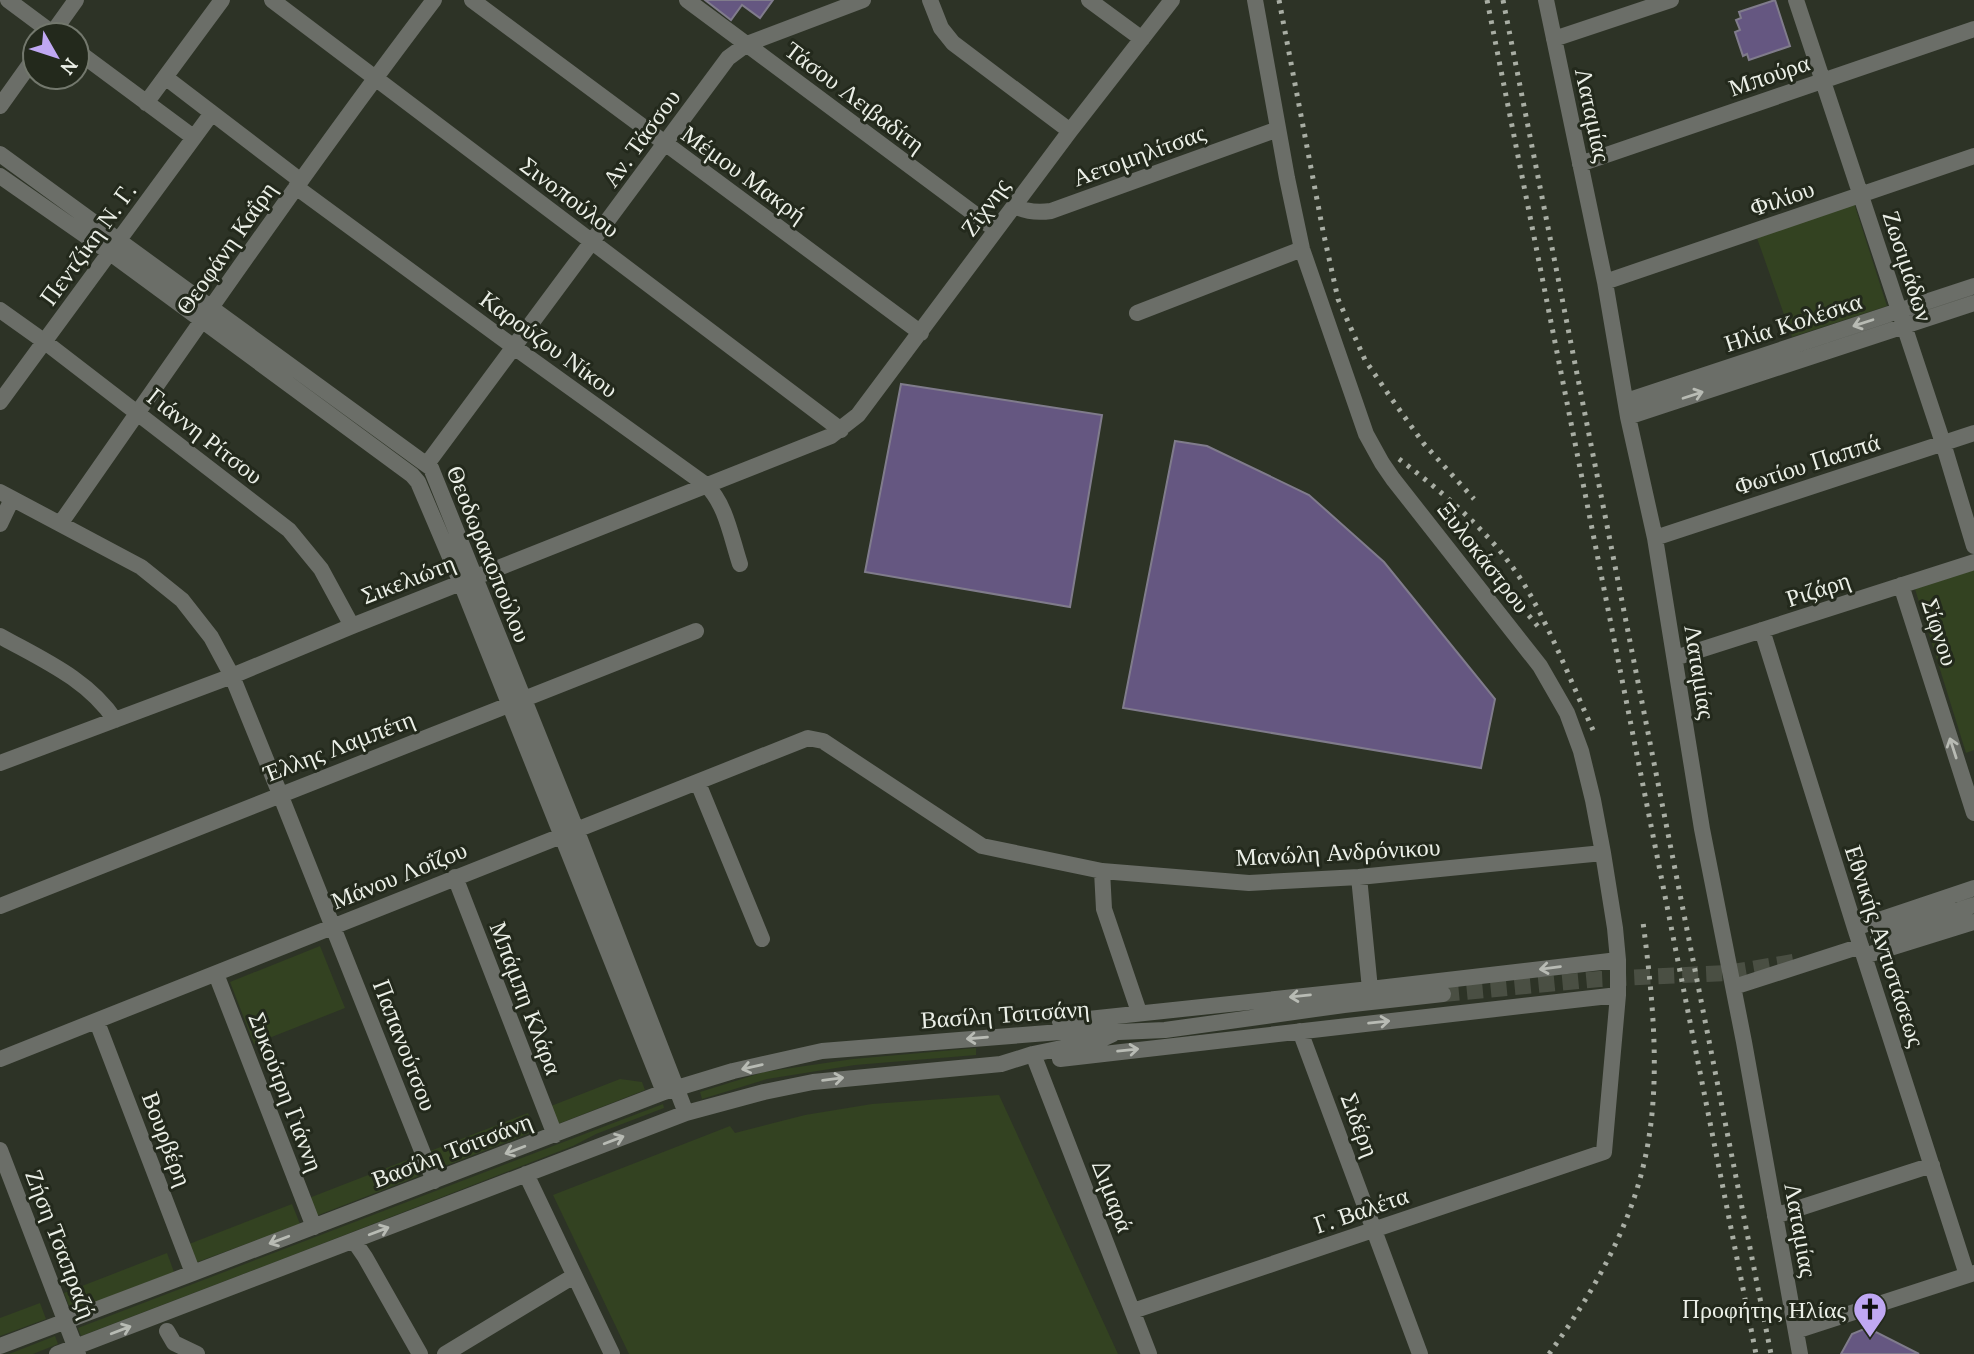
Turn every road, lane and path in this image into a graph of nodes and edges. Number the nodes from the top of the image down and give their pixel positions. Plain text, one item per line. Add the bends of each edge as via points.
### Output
1 (8, 0) edge
2 (76, 0) edge
3 (222, 0) edge
4 (272, 0) edge
5 (434, 0) edge
6 (472, 0) edge
7 (687, 0) edge
8 (863, 0) edge
9 (930, 0) edge
10 (1089, 0) edge
11 (1172, 0) edge
12 (1255, 0) edge
13 (1546, 0) edge
14 (1671, 0) edge
15 (1796, 0) edge
16 (36, 21) edge
17 (62, 21) edge
18 (1974, 29) edge
19 (1142, 38) junction
20 (1554, 39) junction
21 (747, 44) junction
22 (91, 62) edge
23 (21, 77) edge
24 (165, 77) junction
25 (375, 78) junction
26 (1823, 81) junction
27 (146, 103) junction
28 (0, 106) edge
29 (212, 113) junction
30 (1278, 129) junction
31 (1070, 131) junction
32 (193, 137) junction
33 (665, 144) junction
34 (0, 154) edge
35 (1974, 156) edge
36 (1580, 164) junction
37 (0, 176) edge
38 (299, 184) junction
39 (1861, 195) junction
40 (1014, 206) junction
41 (996, 230) junction
42 (592, 242) junction
43 (113, 246) junction
44 (1302, 249) junction
45 (1605, 282) junction
46 (1974, 286) edge
47 (1974, 303) edge
48 (1137, 313) dead end
49 (2, 315) edge
50 (208, 315) junction
51 (1901, 318) junction
52 (921, 333) junction
53 (45, 342) junction
54 (513, 347) junction
55 (0, 402) edge
56 (1627, 409) junction
57 (138, 413) junction
58 (836, 433) junction
59 (1974, 433) edge
60 (1943, 443) junction
61 (427, 464) junction
62 (706, 485) junction
63 (6, 495) edge
64 (0, 524) edge
65 (60, 524) junction
66 (1655, 538) junction
67 (1974, 547) edge
68 (1974, 562) edge
69 (740, 564) dead end
70 (468, 580) junction
71 (1901, 585) junction
72 (352, 626) junction
73 (696, 631) dead end
74 (1762, 631) junction
75 (0, 636) edge
76 (1675, 658) junction
77 (232, 676) junction
78 (516, 701) junction
79 (115, 720) junction
80 (816, 738) joint
81 (0, 763) edge
82 (698, 783) junction
83 (281, 794) junction
84 (1974, 813) edge
85 (568, 832) junction
86 (1603, 853) junction
87 (1102, 871) junction
88 (455, 877) junction
89 (1359, 877) junction
90 (1974, 888) edge
91 (1974, 905) edge
92 (0, 906) edge
93 (1974, 922) edge
94 (334, 925) junction
95 (1855, 928) junction
96 (1878, 936) dead end
97 (762, 939) dead end
98 (1862, 951) junction
99 (1618, 960) junction
100 (216, 974) junction
101 (1734, 986) junction
102 (1370, 989) junction
103 (1443, 994) tunnel mouth
104 (1618, 995) junction
105 (1139, 1012) junction
106 (97, 1022) junction
107 (1300, 1031) junction
108 (1119, 1032) junction
109 (1033, 1034) junction
110 (0, 1059) edge
111 (1035, 1059) junction
112 (670, 1089) junction
113 (686, 1113) junction
114 (555, 1135) junction
115 (0, 1150) edge
116 (1604, 1152) joint
117 (1932, 1165) junction
118 (526, 1174) junction
119 (434, 1181) junction
120 (1775, 1216) junction
121 (314, 1227) junction
122 (1375, 1230) junction
123 (354, 1241) junction
124 (193, 1273) junction
125 (1971, 1274) edge
126 (574, 1276) junction
127 (1133, 1311) junction
128 (66, 1322) junction
129 (167, 1331) dead end
130 (1796, 1331) junction
131 (0, 1346) edge
132 (77, 1351) edge
133 (57, 1354) edge
134 (197, 1354) edge
135 (420, 1354) edge
136 (444, 1354) edge
137 (612, 1354) edge
138 (1149, 1354) edge
139 (1420, 1354) edge
140 (1800, 1354) edge

1 - 16 street
2 - 17 street
3 - 24 street
4 - 25 street, Σινοπούλου
5 - 25 street, Θεοφάνη Καΐρη
6 - 33 street, Μέμου Μακρή
7 - 21 street, Τάσου Λειβαδίτη
8 - 21 street, Αν. Τάσσου
9 - 31 street via 941,28 953,43
10 - 19 street
11 - 19 street, Ζίχνης
12 - 30 street, Ξυλοκάστρου
13 - 20 street, Λαταμίας
14 - 20 street
15 - 26 street, Ζωσιμάδων
18 - 26 street, Μπούρα
19 - 31 street, Ζίχνης
20 - 36 street, Λαταμίας
21 - 33 street, Αν. Τάσσου via 724,64
21 - 41 street, Τάσου Λειβαδίτη
22 - 27 street
23 - 28 street
24 - 27 street
24 - 29 street, Καρούζου Νίκου
25 - 38 street, Θεοφάνη Καΐρη
25 - 42 street, Σινοπούλου
26 - 36 street, Μπούρα
26 - 39 street, Ζωσιμάδων
27 - 32 street
29 - 32 street, Πεντζίκη Ν. Γ.
29 - 38 street, Καρούζου Νίκου
30 - 40 street, Αετομηλίτσας via 1051,211
30 - 44 street, Ξυλοκάστρου
31 - 40 street, Ζίχνης
32 - 43 street, Πεντζίκη Ν. Γ.
33 - 42 street, Αν. Τάσσου
33 - 52 street, Μέμου Μακρή
34 - 43 street, Θεοδωρακοπούλου
35 - 39 street, Φιλίου
36 - 45 street, Λαταμίας
37 - 43 street
38 - 50 street, Θεοφάνη Καΐρη
38 - 54 street, Καρούζου Νίκου
39 - 45 street, Φιλίου
39 - 51 street, Ζωσιμάδων
40 - 41 street, Ζίχνης
41 - 52 street, Ζίχνης
42 - 54 street, Αν. Τάσσου
42 - 58 street, Σινοπούλου
43 - 50 street, Θεοδωρακοπούλου
43 - 53 street, Πεντζίκη Ν. Γ.
44 - 48 street
44 - 86 street, Ξυλοκάστρου via 1375,452 1533,656 1563,705 1581,751
45 - 56 street, Λαταμίας
46 - 51 street, Ηλία Κολέσκα
47 - 51 street, Ηλία Κολέσκα
49 - 53 street, Γιάννη Ρίτσου
50 - 57 street, Θεοφάνη Καΐρη
50 - 61 street, Θεοδωρακοπούλου
50 - 70 street via 411,475
51 - 56 street, Ηλία Κολέσκα
51 - 60 street, Ζωσιμάδων
52 - 58 street, Ζίχνης via 858,415
53 - 55 street, Πεντζίκη Ν. Γ.
53 - 57 street, Γιάννη Ρίτσου
54 - 61 street, Αν. Τάσσου
54 - 62 street, Καρούζου Νίκου
56 - 66 street, Λαταμίας
57 - 65 street, Θεοφάνη Καΐρη
57 - 72 street, Γιάννη Ρίτσου via 289,530 321,569
58 - 62 street, Σικελιώτη
59 - 60 street, Φωτίου Παππά
60 - 66 street, Φωτίου Παππά
60 - 67 street, Ζωσιμάδων
61 - 70 street, Θεοδωρακοπούλου via 434,473
62 - 69 street, Καρούζου Νίκου via 720,504
62 - 70 street, Σικελιώτη
63 - 64 street
63 - 65 street, Παπανούτσου
65 - 77 street, Παπανούτσου via 132,562 173,592 206,628
66 - 76 street, Λαταμίας
68 - 71 street, Ριζάρη
70 - 72 street, Σικελιώτη
70 - 78 street
71 - 74 street, Ριζάρη
84 -> 71 street, Σίφνου
72 - 77 street, Σικελιώτη
73 - 78 street, Έλλης Λαμπέτη
74 - 76 street, Ριζάρη
74 - 95 street, Εθνικής Αντιστάσεως
75 - 79 street via 78,681
76 - 101 street, Λαταμίας via 1702,829
77 - 79 street, Σικελιώτη
77 - 83 street, Παπανούτσου
78 - 83 street, Έλλης Λαμπέτη
78 - 85 street
79 - 81 street, Σικελιώτη
80 - 82 street, Μάνου Λοΐζου via 800,740
80 - 87 street, Μανώλη Ανδρόνικου via 982,846
82 - 85 street, Μάνου Λοΐζου
82 - 97 street
83 - 92 street, Έλλης Λαμπέτη
83 - 94 street, Παπανούτσου
85 - 88 street, Μάνου Λοΐζου
85 - 112 street
86 - 89 street, Μανώλη Ανδρόνικου
86 - 99 street, Ξυλοκάστρου
87 - 89 street, Μανώλη Ανδρόνικου via 1249,883
87 - 105 street via 1104,909
88 - 94 street, Μάνου Λοΐζου
88 - 114 street, Μπάμπη Κλάρα
89 - 102 street
90 - 95 street
91 - 96 street
93 - 98 street
94 - 100 street, Μάνου Λοΐζου
94 - 119 street, Παπανούτσου
95 - 98 street, Εθνικής Αντιστάσεως
98 - 101 street
98 - 117 street, Εθνικής Αντιστάσεως
99 -> 102 street
99 - 104 street, Ξυλοκάστρου
100 - 106 street, Μάνου Λοΐζου
100 - 121 street, Συκούτρη Γιάννη
101 - 120 street, Λαταμίας
102 -> 105 street
103 - 108 street
107 -> 104 street, Βασίλη Τσιτσάνη
104 - 116 street, Ξυλοκάστρου
105 - 109 street via 1061,1022
106 - 110 street, Μάνου Λοΐζου
106 - 124 street, Βουρβέρη
111 -> 107 street, Βασίλη Τσιτσάνη
107 - 122 street, Σιδέρη
108 - 109 street, Βασίλη Τσιτσάνη
108 - 111 street, Βασίλη Τσιτσάνη
109 -> 112 street, Βασίλη Τσιτσάνη via 822,1051
113 -> 111 street, Βασίλη Τσιτσάνη via 813,1082
111 - 127 street, Διμαρά
112 - 113 street
112 - 114 street, Βασίλη Τσιτσάνη
118 -> 113 street, Βασίλη Τσιτσάνη
114 -> 119 street, Βασίλη Τσιτσάνη
115 - 128 street, Ζήση Τσαπραζή
116 - 122 street, Γ. Βαλέτα
117 - 120 street
117 - 125 street, Εθνικής Αντιστάσεως
123 -> 118 street, Βασίλη Τσιτσάνη
118 - 126 street
119 - 121 street, Βασίλη Τσιτσάνη
120 - 130 street, Λαταμίας
121 -> 124 street, Βασίλη Τσιτσάνη
122 - 127 street, Γ. Βαλέτα
122 - 139 street, Σιδέρη
132 -> 123 street, Βασίλη Τσιτσάνη
123 - 135 street
124 - 128 street, Βασίλη Τσιτσάνη
125 - 130 street
126 - 136 street
126 - 137 street
127 - 138 street, Διμαρά
128 - 131 street, Βασίλη Τσιτσάνη
128 - 132 street, Ζήση Τσαπραζή
129 - 134 street via 174,1343
130 - 140 street, Λαταμίας
132 - 133 street, Βασίλη Τσιτσάνη

